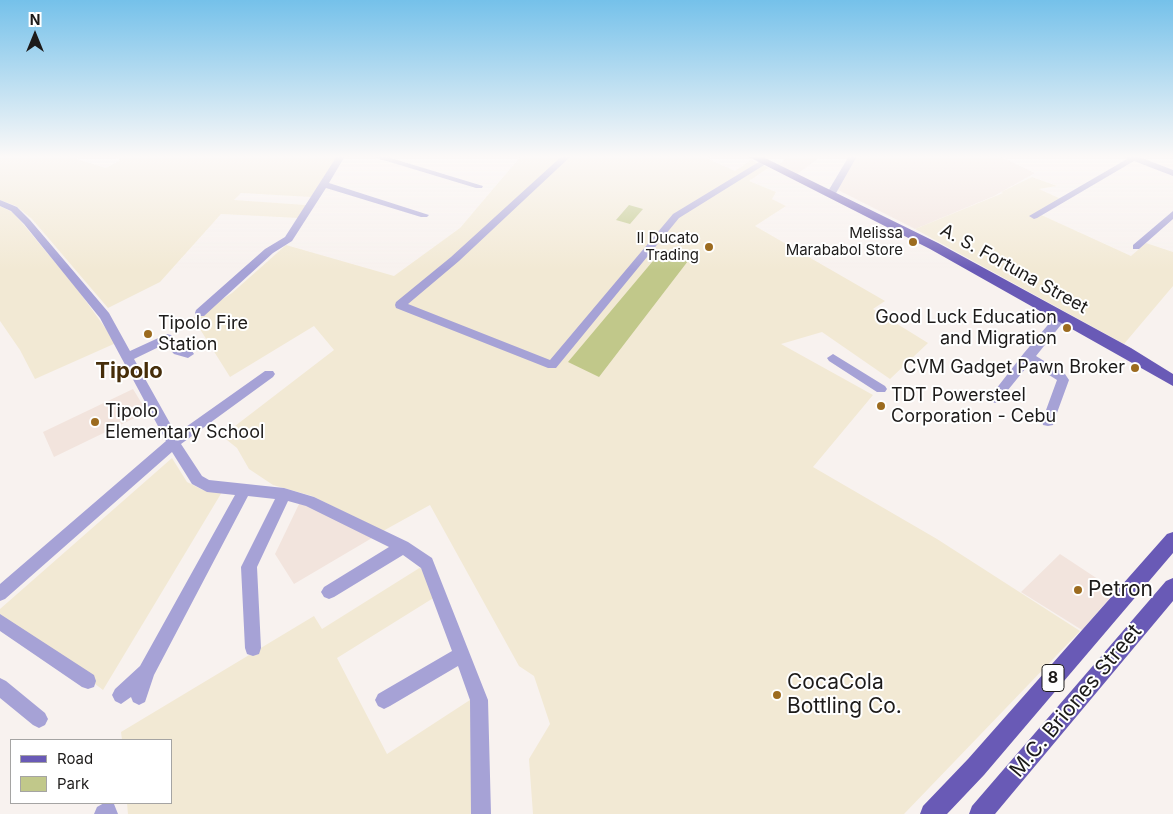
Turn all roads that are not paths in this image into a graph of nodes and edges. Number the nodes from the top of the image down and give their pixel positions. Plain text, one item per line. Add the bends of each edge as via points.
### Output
1 (317, 194) edge
2 (356, 194) edge
3 (525, 194) edge
4 (712, 194) edge
5 (832, 194) edge
6 (1070, 194) edge
7 (0, 203) edge
8 (1173, 214) edge
9 (424, 215) dead end
10 (1034, 216) dead end
11 (1136, 247) dead end
12 (200, 313) dead end
13 (1062, 316) junction
14 (188, 354) dead end
15 (1028, 356) junction
16 (129, 357) junction
17 (833, 358) dead end
18 (269, 374) dead end
19 (1173, 381) edge
20 (881, 389) dead end
21 (995, 398) dead end
22 (1048, 421) dead end
23 (174, 442) junction
24 (245, 489) junction
25 (284, 494) junction
26 (1173, 540) edge
27 (403, 547) junction
28 (1173, 587) edge
29 (329, 592) dead end
30 (0, 594) edge
31 (0, 622) edge
32 (252, 648) dead end
33 (462, 654) junction
34 (146, 672) junction
35 (88, 682) dead end
36 (0, 687) edge
37 (121, 695) dead end
38 (139, 696) dead end
39 (384, 700) dead end
40 (39, 719) dead end
41 (481, 814) edge
42 (931, 814) edge
43 (980, 814) edge

1 - 12 street via 289,239 268,251
2 - 9 street
3 - 4 street via 400,305 552,365 676,216
5 - 13 main road, A. S. Fortuna Street
6 - 10 street
7 - 16 street via 14,209 27,222 84,288
8 - 11 street
13 - 15 street
13 - 19 main road, A. S. Fortuna Street
14 - 16 street via 178,351 167,338
15 - 21 street
15 - 22 street via 1064,380
16 - 23 street
17 - 20 street
18 - 23 street
23 - 24 street via 202,484
23 - 30 street
24 - 25 street
24 - 34 street
25 - 27 street via 309,501
25 - 32 street via 249,567
26 - 42 main road, M.C. Briones Street / 8
27 - 29 street
27 - 33 street via 427,563
28 - 43 main road, M.C. Briones Street / 8
31 - 35 street
33 - 39 street
33 - 41 street via 479,700
34 - 37 street
34 - 38 street
36 - 40 street

